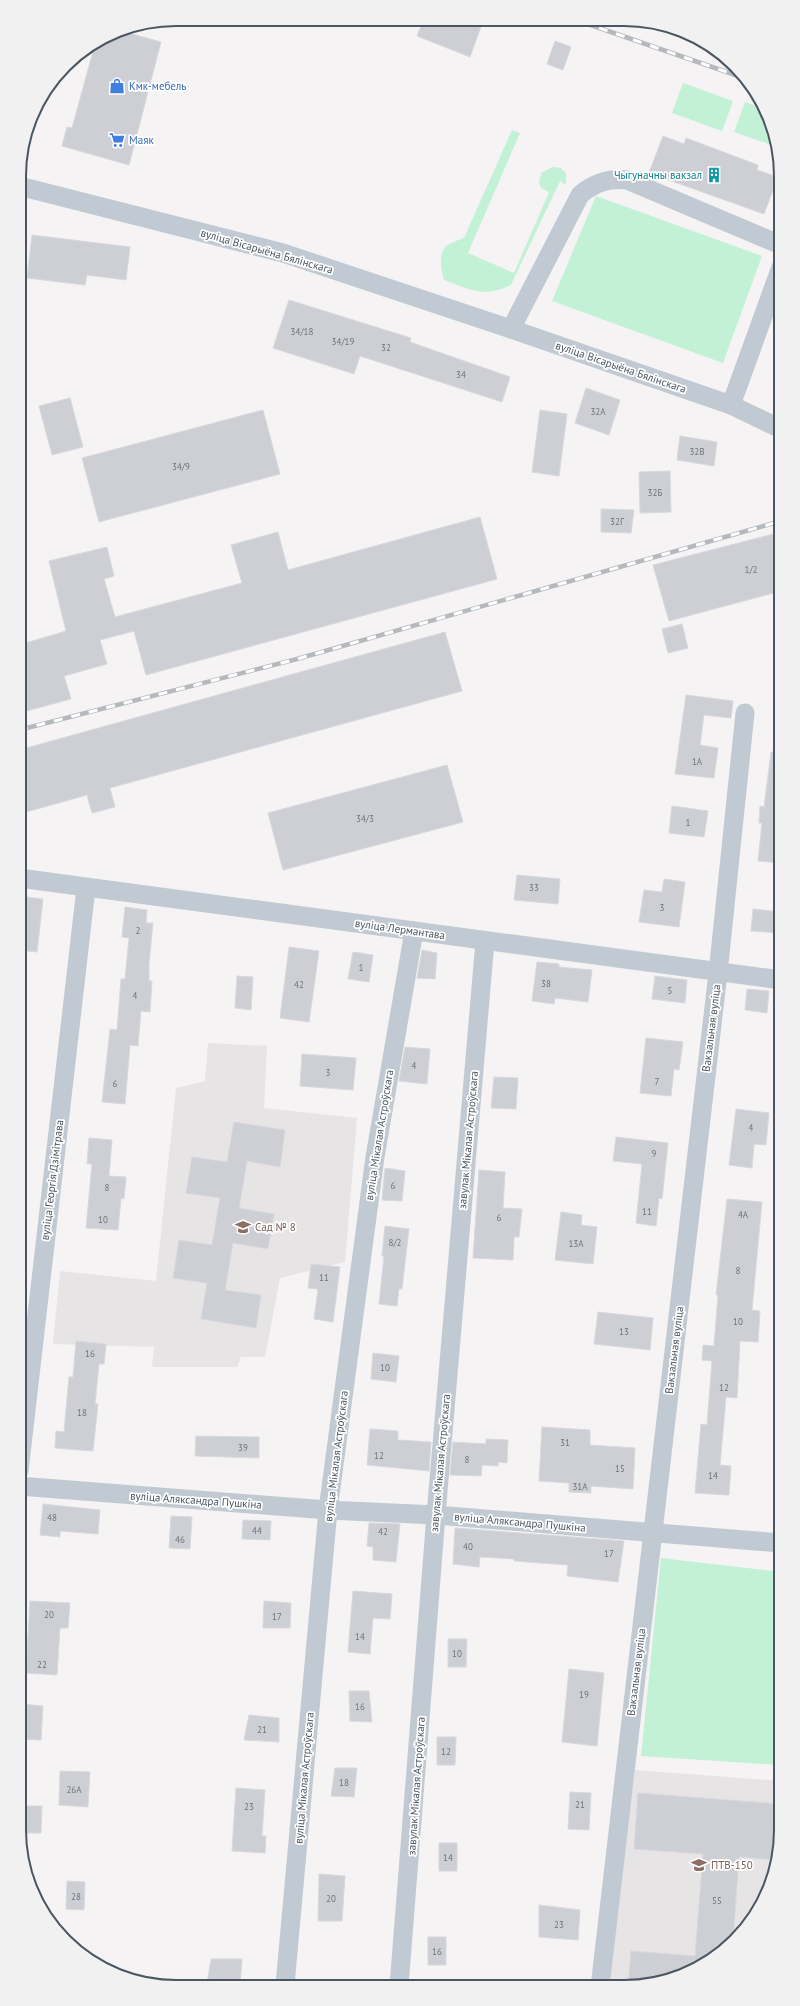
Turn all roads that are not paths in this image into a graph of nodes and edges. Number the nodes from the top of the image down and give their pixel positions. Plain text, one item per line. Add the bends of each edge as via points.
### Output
1 (26, 188) edge
2 (774, 242) edge
3 (774, 286) edge
4 (511, 329) junction
5 (731, 405) junction
6 (774, 426) edge
7 (745, 713) dead end
8 (26, 879) edge
9 (86, 888) junction
10 (414, 931) junction
11 (485, 941) junction
12 (718, 973) junction
13 (774, 979) edge
14 (26, 1410) edge
15 (26, 1487) edge
16 (328, 1510) junction
17 (436, 1515) junction
18 (653, 1533) junction
19 (774, 1542) edge
20 (285, 1980) edge
21 (399, 1980) edge
22 (601, 1980) edge

1 - 4 street, вуліца Вісарыёна Бялінскага via 283,253
2 - 4 street via 627,180 604,180 580,195
3 - 5 street
4 - 5 street, вуліца Вісарыёна Бялінскага
5 - 6 street, вуліца Вісарыёна Бялінскага
7 - 12 street, Вакзальная вуліца
8 - 9 street, вуліца Лермантава
9 - 10 street, вуліца Лермантава
9 - 14 street, вуліца Георгія Дзімітрава
10 - 11 street, вуліца Лермантава
10 - 16 street, вуліца Мікалая Астроўскага via 374,1157
11 - 12 street, вуліца Лермантава
11 - 17 street, завулак Мікалая Астроўскага
12 - 13 street, вуліца Лермантава
12 - 18 street, Вакзальная вуліца
15 - 16 street, вуліца Аляксандра Пушкіна
16 - 17 street, вуліца Аляксандра Пушкіна
16 - 20 street, вуліца Мікалая Астроўскага
17 - 18 street, вуліца Аляксандра Пушкіна
17 - 21 street, завулак Мікалая Астроўскага
18 - 19 street, вуліца Аляксандра Пушкіна
18 - 22 street, Вакзальная вуліца

